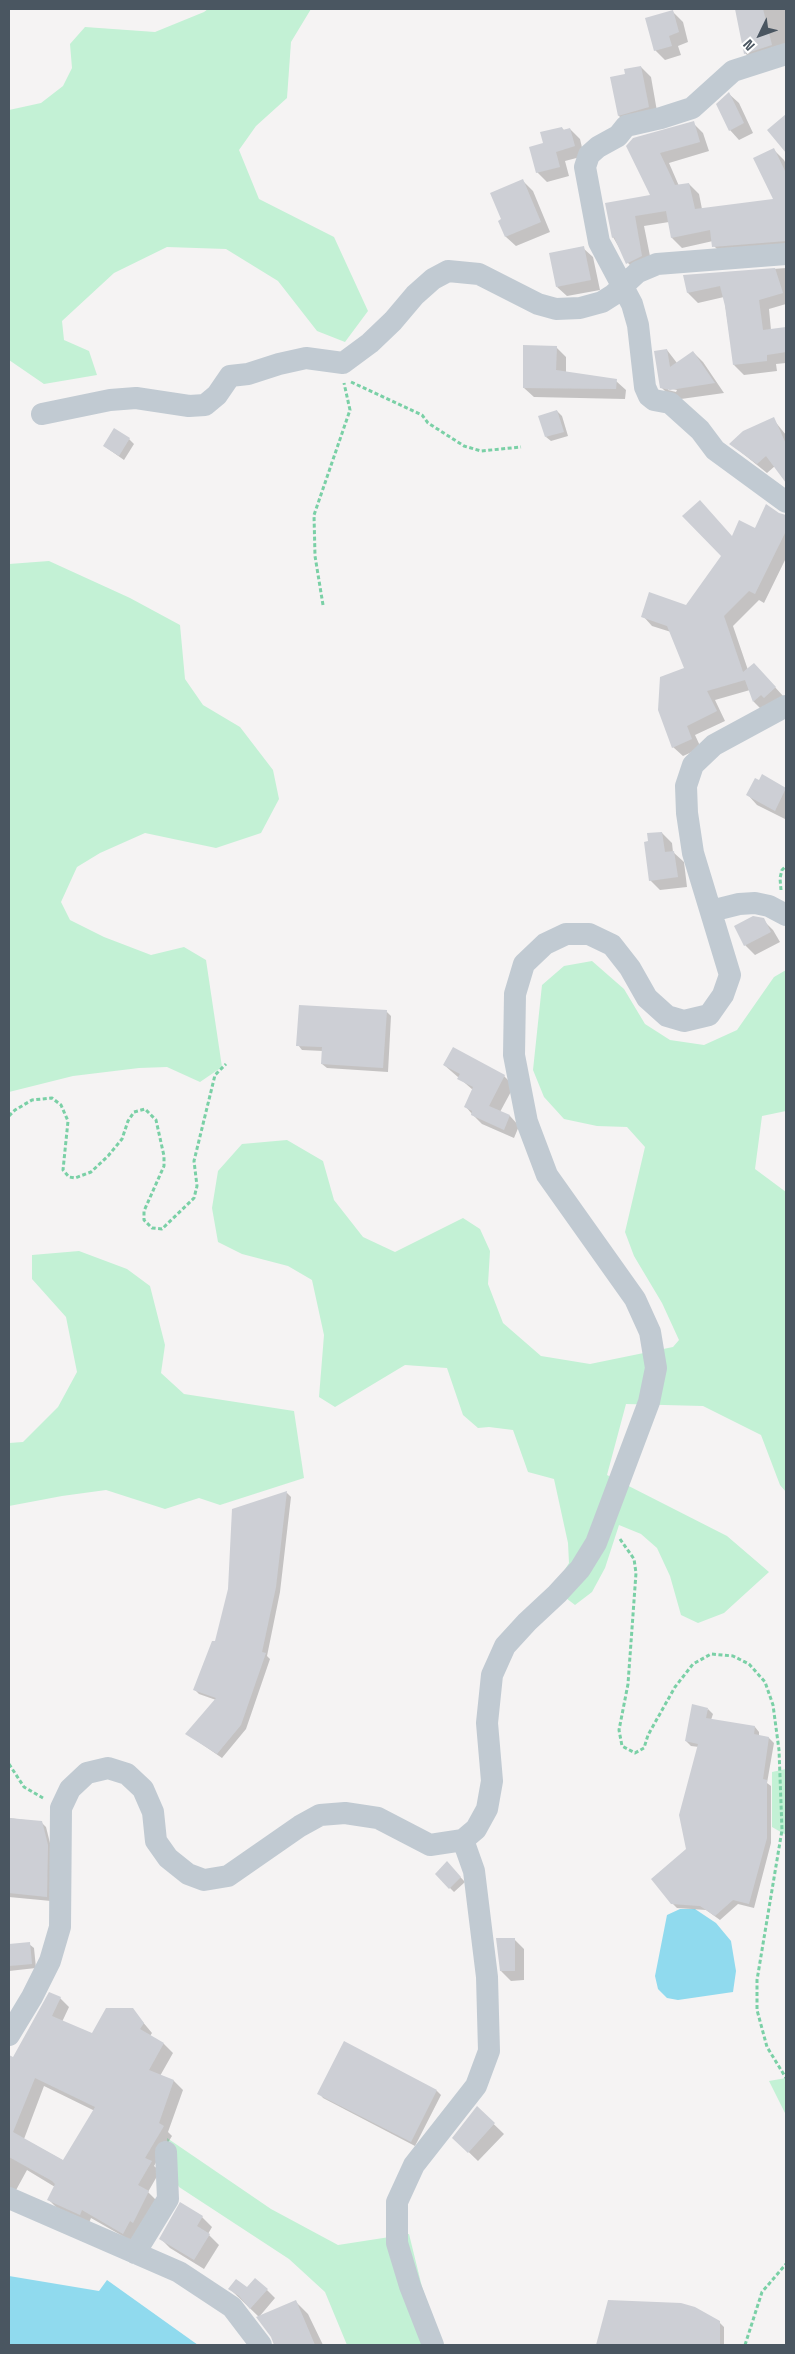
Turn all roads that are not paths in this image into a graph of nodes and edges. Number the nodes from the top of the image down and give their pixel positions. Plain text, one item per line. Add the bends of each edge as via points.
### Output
1 (786, 54) edge
2 (786, 254) edge
3 (622, 284) junction
4 (42, 414) dead end
5 (786, 502) edge
6 (786, 706) edge
7 (711, 911) junction
8 (786, 915) edge
9 (462, 1840) junction
10 (9, 2035) edge
11 (166, 2152) dead end
12 (9, 2198) edge
13 (135, 2253) junction
14 (262, 2345) edge
15 (433, 2345) edge

1 - 3 street via 733,71 692,108 626,126 618,136 589,155 585,167 599,242
2 - 3 street via 657,264
3 - 4 street via 602,302 580,308 556,309 538,304 479,274 448,271 415,295 370,343 343,363 306,358 230,376 217,395 205,404 189,406 128,398
3 - 5 street via 638,326 645,387 649,396 670,403 700,430 715,450
6 - 7 street via 714,745 694,765 686,786 693,854
7 - 8 street via 755,903
7 - 9 street via 730,975 723,995 709,1015 684,1021 667,1016 647,998 612,945 589,934 566,934 545,944 524,964 515,994 514,1054 527,1122 547,1175 635,1299 650,1332 656,1368 649,1402 596,1543 580,1568 505,1646 492,1675 487,1723 492,1781 487,1809 476,1829
9 - 10 street via 430,1845 378,1818 345,1813 320,1816 300,1826 228,1876 204,1880 188,1874 168,1858 156,1841 153,1812 143,1789 127,1774 108,1768 87,1773 70,1789 61,1808 60,1926 50,1961
9 - 15 street via 474,1871 487,1977 489,2051 476,2086 414,2165 397,2202 397,2243
11 - 13 street via 168,2199
12 - 13 street
13 - 14 street via 179,2272 232,2307

